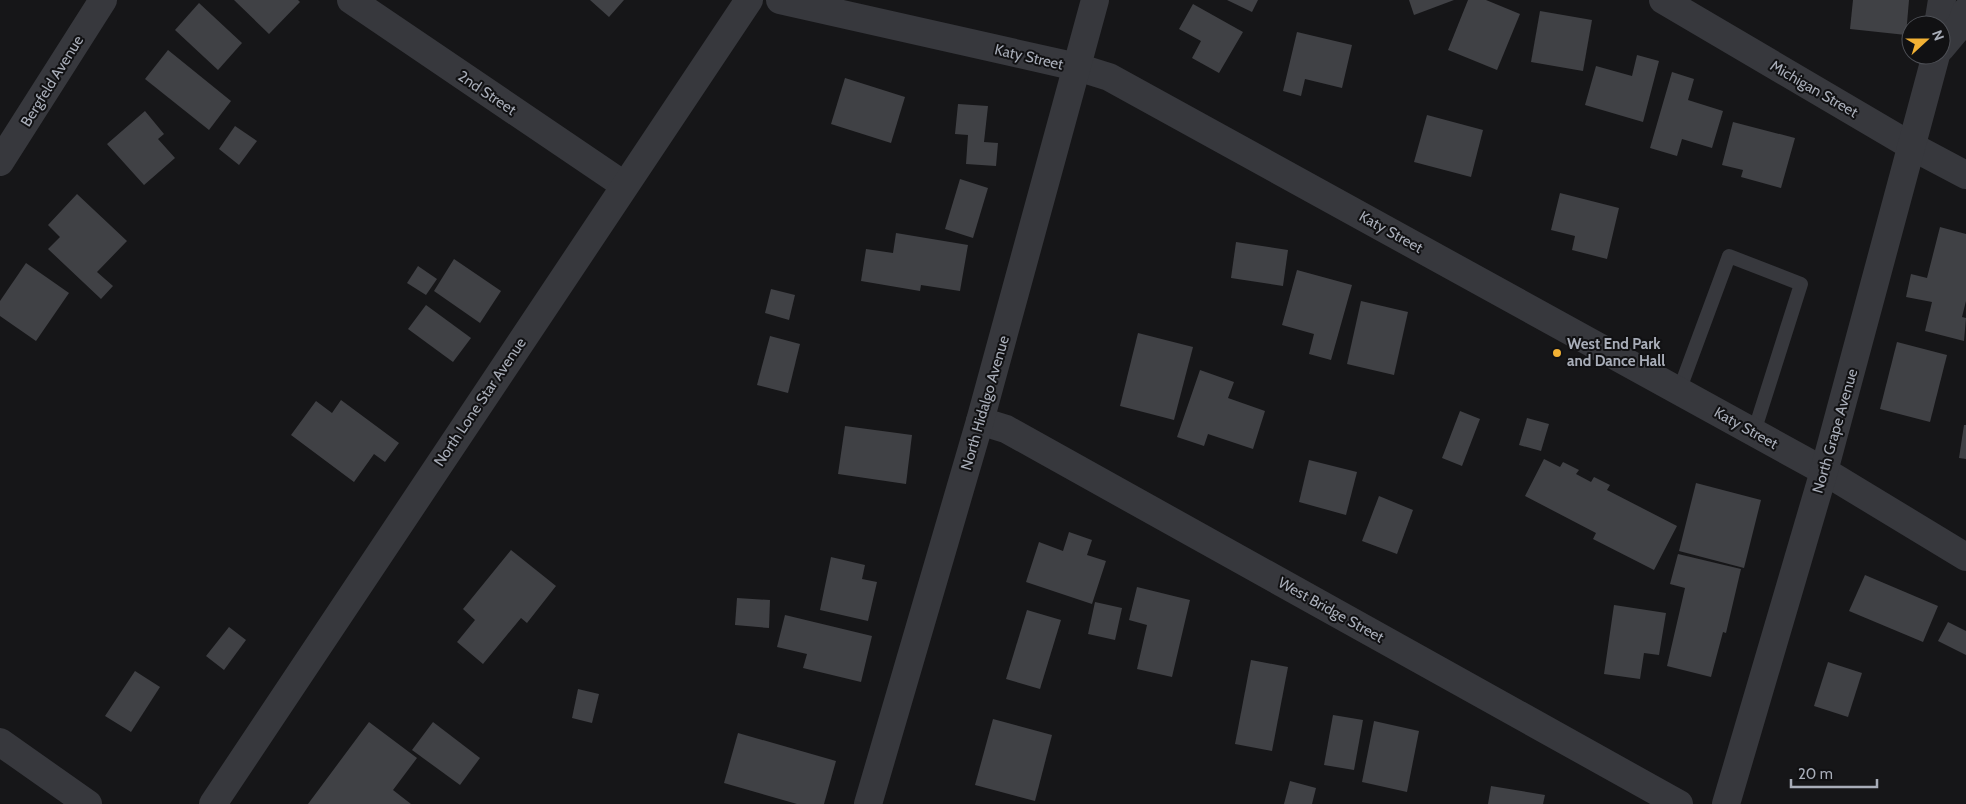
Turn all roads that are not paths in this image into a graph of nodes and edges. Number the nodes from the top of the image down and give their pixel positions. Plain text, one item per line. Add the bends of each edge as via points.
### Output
1 (103, 0) edge
2 (350, 0) edge
3 (749, 0) edge
4 (780, 0) edge
5 (1095, 0) edge
6 (1663, 0) edge
7 (1942, 0) edge
8 (1966, 11) edge
9 (1938, 15) edge
10 (1951, 36) edge
11 (1934, 65) edge
12 (1076, 67) junction
13 (1913, 147) junction
14 (0, 162) edge
15 (1966, 175) edge
16 (624, 186) junction
17 (1679, 390) junction
18 (980, 421) junction
19 (1754, 432) junction
20 (1824, 471) junction
21 (1966, 557) edge
22 (0, 742) edge
23 (73, 800) edge
24 (213, 804) edge
25 (868, 804) edge
26 (1679, 804) edge
27 (1726, 804) edge

1 - 14 street, Bergfeld Avenue
2 - 16 street, 2nd Street
3 - 16 street, North Lone Star Avenue
4 - 12 street, Katy Street
5 - 12 street, North Hidalgo Avenue
6 - 13 street, Michigan Street
7 - 9 street
8 - 10 street via 1962,23
11 - 13 street, North Grape Avenue
12 - 17 street, Katy Street via 1109,77
12 - 18 street, North Hidalgo Avenue
13 - 15 street, Michigan Street
13 - 20 street, North Grape Avenue
16 - 24 street, North Lone Star Avenue
17 - 19 street, Katy Street
17 - 19 lane via 1729,256 1800,284
18 - 25 street, North Hidalgo Avenue
18 - 26 street, West Bridge Street via 1006,429
19 - 20 street, Katy Street
20 - 21 street, Katy Street
20 - 27 street, North Grape Avenue
22 - 23 street

